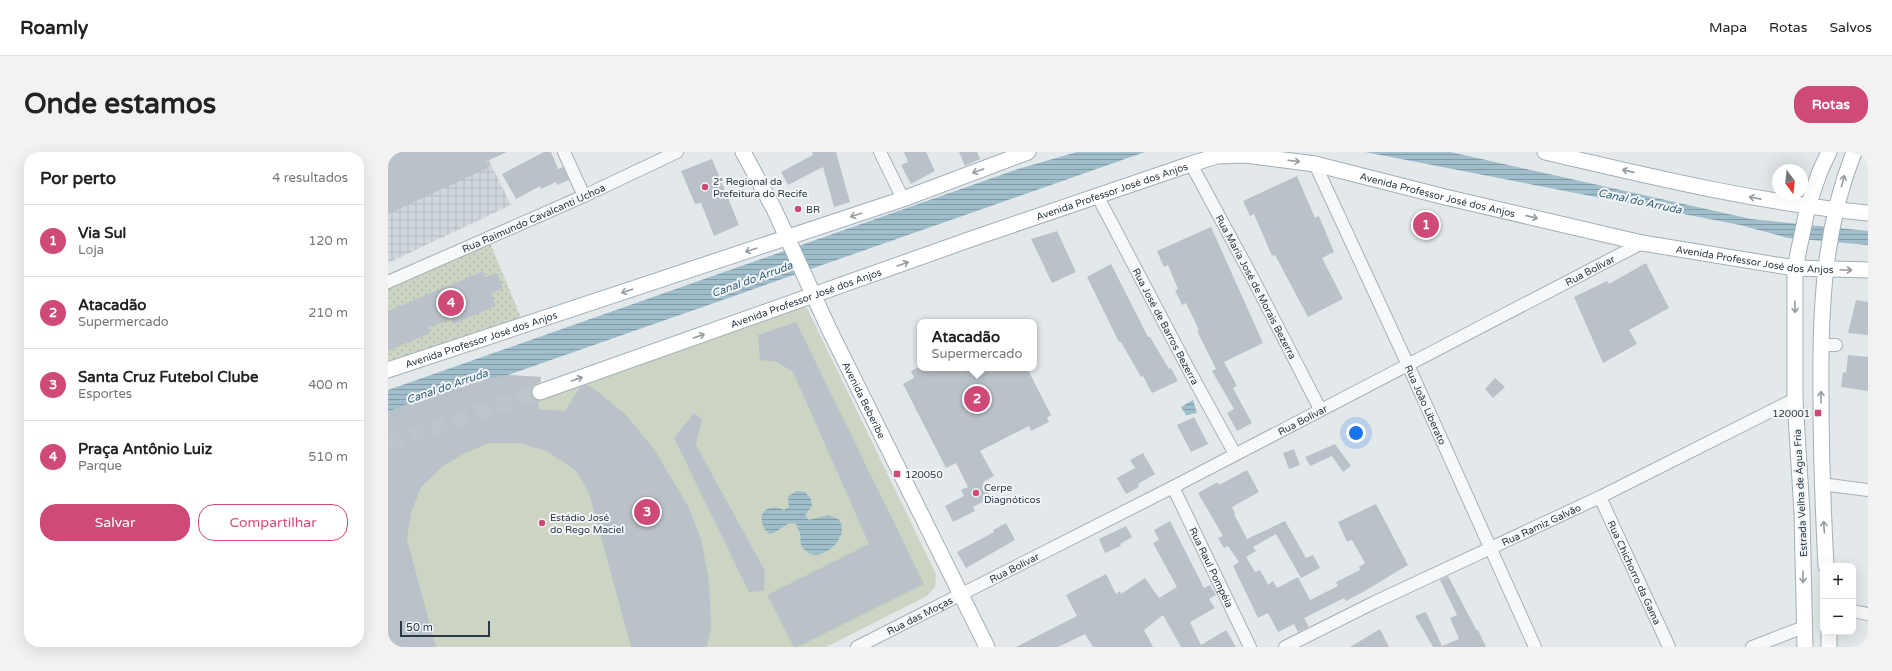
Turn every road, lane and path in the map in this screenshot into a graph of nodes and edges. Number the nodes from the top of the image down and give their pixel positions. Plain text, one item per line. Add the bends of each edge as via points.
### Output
1 (564, 152) edge
2 (677, 152) edge
3 (743, 152) edge
4 (880, 152) edge
5 (1028, 152) edge
6 (1545, 152) edge
7 (1829, 152) edge
8 (1854, 152) edge
9 (1003, 157) edge
10 (1191, 164) junction
11 (1315, 164) junction
12 (584, 196) junction
13 (1098, 197) junction
14 (903, 199) junction
15 (1808, 206) junction
16 (1835, 210) junction
17 (1868, 213) edge
18 (790, 242) junction
19 (1642, 243) junction
20 (1795, 268) junction
21 (1825, 270) junction
22 (1868, 270) edge
23 (388, 282) edge
24 (813, 296) junction
25 (1820, 345) junction
26 (1836, 345) dead end
27 (1408, 365) junction
28 (388, 370) edge
29 (540, 392) tunnel mouth
30 (1795, 399) junction
31 (1320, 410) junction
32 (1235, 454) junction
33 (1821, 484) junction
34 (1173, 487) junction
35 (1868, 490) edge
36 (1600, 497) junction
37 (1491, 547) junction
38 (1826, 563) edge
39 (961, 595) junction
40 (1856, 612) edge
41 (1868, 614) edge
42 (1804, 627) junction
43 (1829, 635) edge
44 (857, 647) edge
45 (987, 647) edge
46 (1250, 647) edge
47 (1286, 647) edge
48 (1535, 647) edge
49 (1669, 647) edge
50 (1752, 647) edge
51 (1805, 647) edge
52 (1829, 647) edge

1 - 12 street
2 - 12 street, Rua Raimundo Cavalcanti Uchoa
3 - 18 main road, Avenida Beberibe
4 - 14 street
5 - 9 main road, Avenida Professor José dos Anjos
15 -> 6 main road via 1677,182
7 - 15 main road, Estrada Velha de Água Fria
16 -> 8 main road
9 -> 14 main road, Avenida Professor José dos Anjos
10 -> 11 main road, Avenida Professor José dos Anjos via 1217,156 1245,155
10 - 13 main road, Avenida Professor José dos Anjos
10 - 31 street, Rua Maria José de Morais Bezerra
11 -> 19 main road, Avenida Professor José dos Anjos
11 - 27 street, Rua João Liberato
12 - 23 street, Rua Raimundo Cavalcanti Uchoa
24 -> 13 main road, Avenida Professor José dos Anjos
13 - 32 street, Rua José de Barros Bezerra
14 -> 18 main road, Avenida Professor José dos Anjos
15 - 16 main road
15 - 20 main road, Estrada Velha de Água Fria
16 - 17 main road
16 - 21 main road
18 - 24 main road, Avenida Beberibe
18 -> 28 main road, Avenida Professor José dos Anjos
19 - 20 main road, Avenida Professor José dos Anjos
19 - 27 street, Rua Bolivar
20 - 21 main road, Avenida Professor José dos Anjos
20 -> 30 main road, Estrada Velha de Água Fria
21 -> 22 main road, Avenida Professor José dos Anjos
21 - 25 main road
29 -> 24 main road, Avenida Professor José dos Anjos
24 - 39 main road, Avenida Beberibe
25 - 26 street
33 -> 25 main road
27 - 31 street, Rua Bolivar
27 - 37 street, Rua João Liberato
30 - 36 street, Rua Ramiz Galvão
30 -> 42 main road, Estrada Velha de Água Fria via 1802,513
31 - 32 street, Rua Bolivar
32 - 34 street, Rua Bolivar
33 - 35 street
38 -> 33 main road
34 - 39 street, Rua Bolivar
34 - 46 street, Rua Raul Pompéia
36 - 37 street, Rua Ramiz Galvão
36 - 49 street, Rua Chichorro da Gama
37 - 47 street, Rua Ramiz Galvão
37 - 48 street, Rua João Liberato
39 - 44 street, Rua das Moças
39 - 45 main road, Avenida Beberibe
40 - 41 street
42 - 50 street
42 - 51 main road, Estrada Velha de Água Fria
43 - 52 main road

